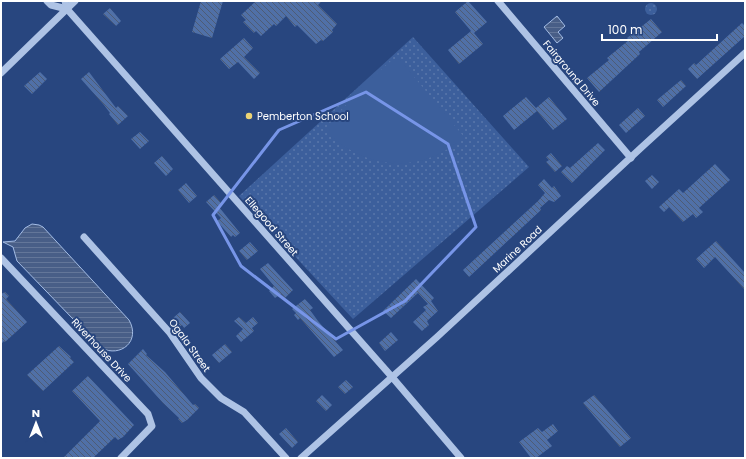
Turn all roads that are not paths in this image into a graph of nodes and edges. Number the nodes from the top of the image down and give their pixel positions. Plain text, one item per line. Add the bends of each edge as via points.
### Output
1 (47, 1) edge
2 (65, 1) edge
3 (75, 1) edge
4 (498, 1) edge
5 (67, 9) junction
6 (745, 53) edge
7 (1, 73) edge
8 (631, 158) junction
9 (84, 237) dead end
10 (1, 258) edge
11 (392, 377) junction
12 (121, 458) edge
13 (286, 458) edge
14 (300, 458) edge
15 (461, 458) edge

1 - 5 street via 51,5
2 - 5 street
3 - 5 street
4 - 8 street, Fairground Drive
5 - 7 street
5 - 11 street, Ellegood Street
6 - 8 street, Marine Road
8 - 11 street, Marine Road
9 - 13 street, Ogala Street via 170,333 201,378 221,398 244,412
10 - 12 street, Riverhouse Drive via 148,414 152,426
11 - 14 street, Marine Road
11 - 15 street, Ellegood Street

